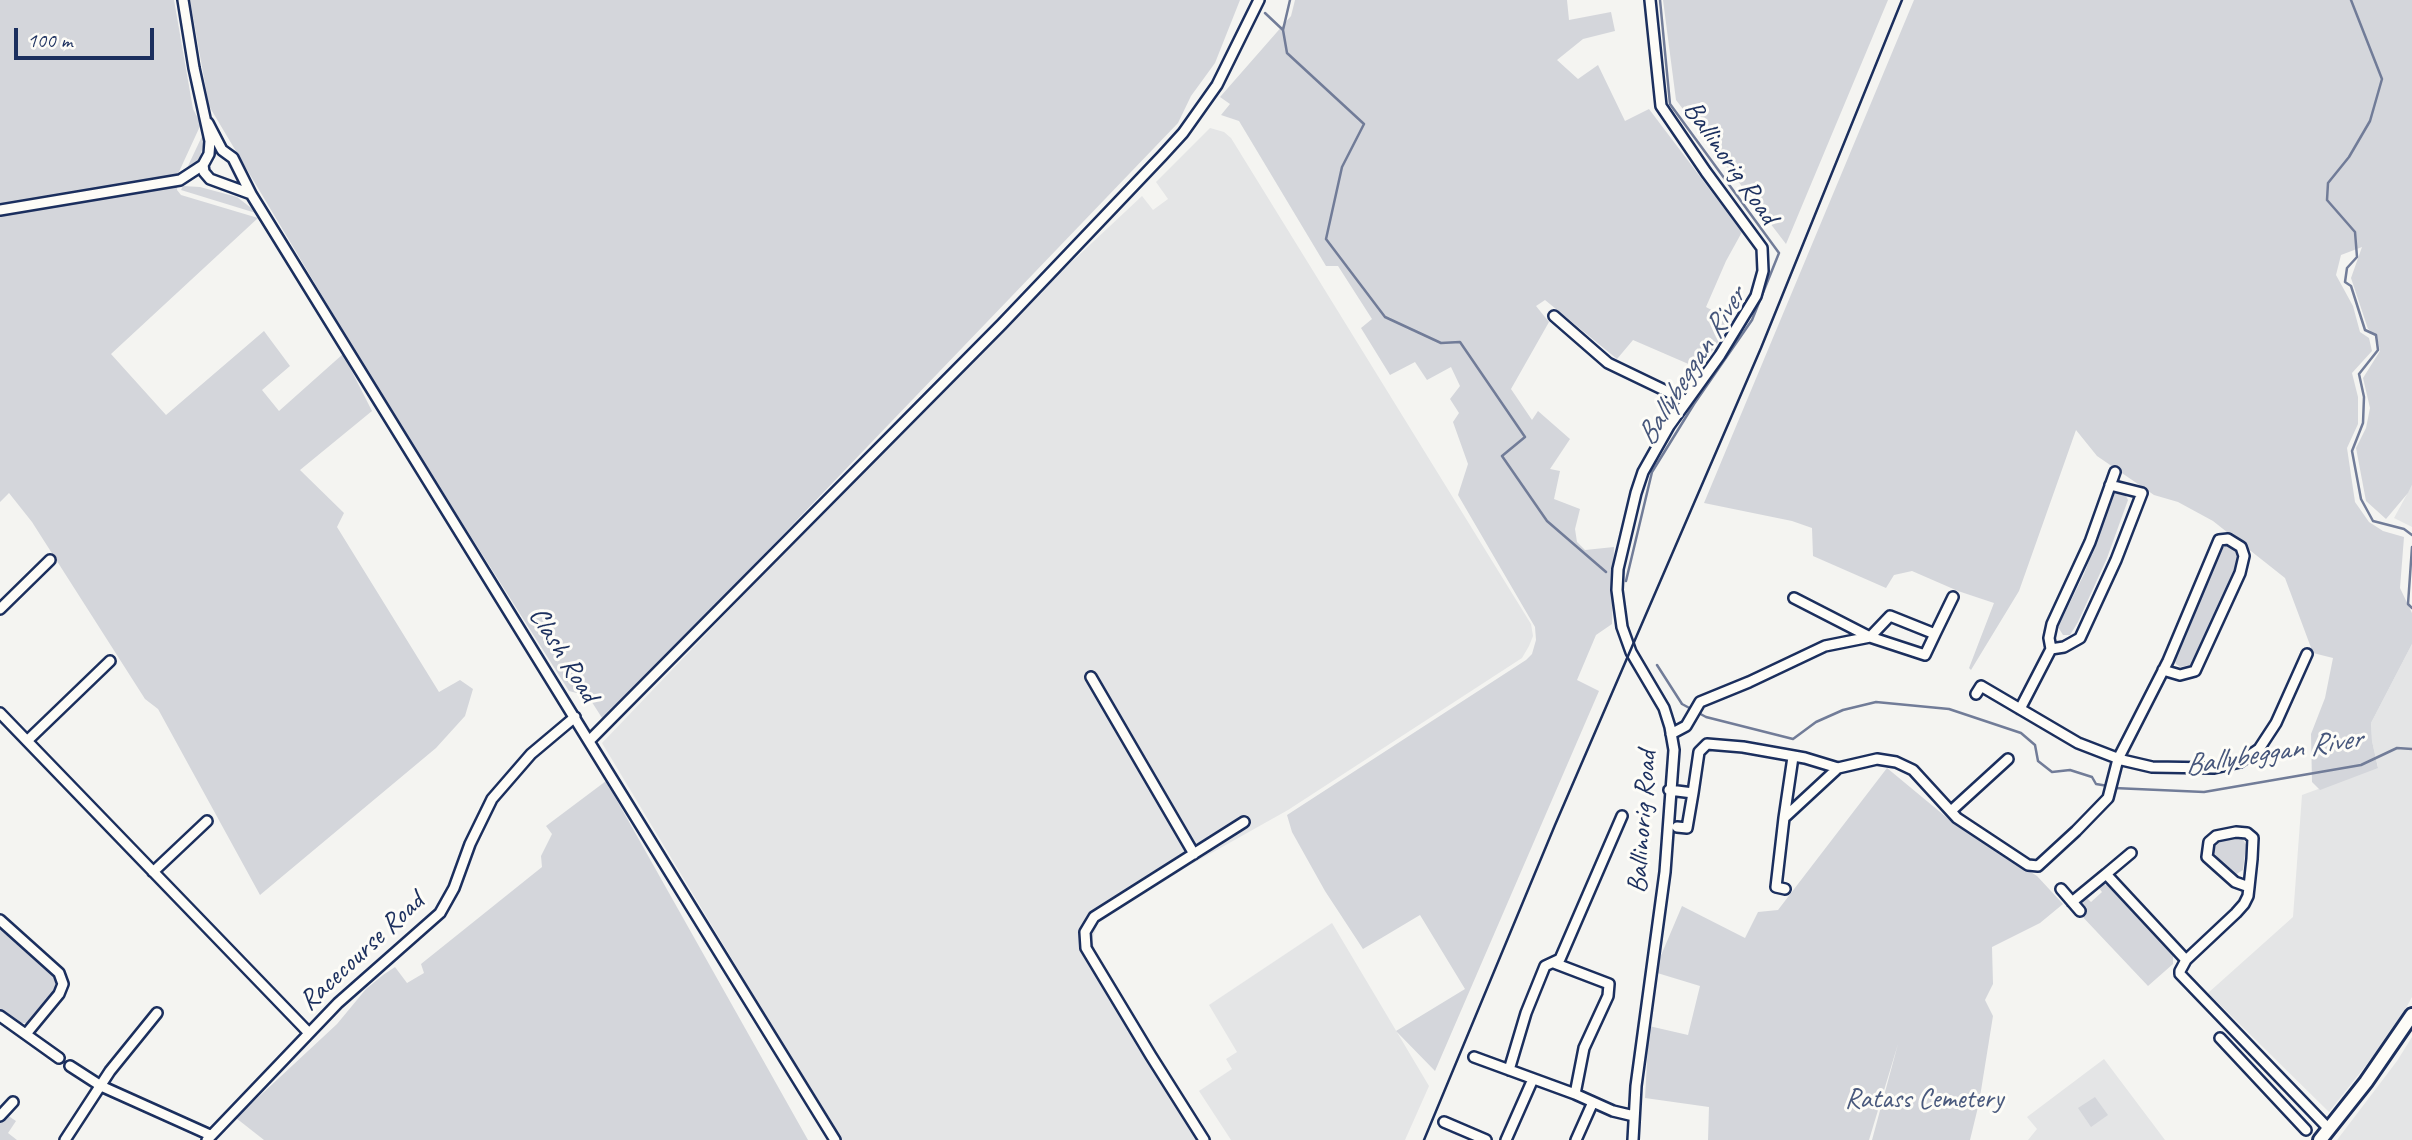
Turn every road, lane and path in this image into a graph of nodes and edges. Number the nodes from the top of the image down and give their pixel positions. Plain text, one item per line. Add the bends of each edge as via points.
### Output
1 (183, 0) edge
2 (1259, 0) edge
3 (1650, 0) edge
4 (208, 123) junction
5 (222, 150) junction
6 (209, 154) junction
7 (234, 162) junction
8 (203, 164) junction
9 (184, 179) junction
10 (210, 179) junction
11 (222, 181) junction
12 (251, 194) junction
13 (0, 210) edge
14 (1554, 317) dead end
15 (1687, 401) junction
16 (2115, 472) dead end
17 (2110, 485) junction
18 (50, 561) dead end
19 (1952, 597) dead end
20 (1794, 598) dead end
21 (0, 609) edge
22 (1935, 634) junction
23 (1870, 637) junction
24 (2051, 649) junction
25 (2307, 654) dead end
26 (110, 662) dead end
27 (2163, 670) junction
28 (1091, 677) dead end
29 (1976, 694) dead end
30 (2020, 709) junction
31 (0, 713) edge
32 (575, 717) junction
33 (1671, 734) junction
34 (27, 741) junction
35 (589, 741) junction
36 (1793, 757) junction
37 (2008, 759) dead end
38 (2118, 759) junction
39 (1838, 768) junction
40 (1669, 790) junction
41 (1693, 793) junction
42 (1951, 811) junction
43 (1622, 816) dead end
44 (1784, 818) junction
45 (207, 821) dead end
46 (1244, 822) dead end
47 (1677, 827) dead end
48 (2131, 853) dead end
49 (1194, 854) junction
50 (153, 872) junction
51 (2106, 874) junction
52 (2249, 887) junction
53 (1785, 888) dead end
54 (2062, 889) dead end
55 (2072, 902) junction
56 (2080, 911) dead end
57 (0, 920) edge
58 (2186, 960) junction
59 (1554, 963) junction
60 (157, 1013) dead end
61 (2412, 1015) edge
62 (0, 1016) edge
63 (309, 1033) junction
64 (26, 1034) junction
65 (2220, 1038) dead end
66 (59, 1058) dead end
67 (1474, 1058) dead end
68 (2264, 1060) junction
69 (70, 1066) dead end
70 (1508, 1070) junction
71 (2251, 1072) junction
72 (1533, 1079) junction
73 (101, 1086) junction
74 (1575, 1094) junction
75 (13, 1102) dead end
76 (1593, 1102) junction
77 (0, 1116) edge
78 (1634, 1116) junction
79 (1444, 1122) dead end
80 (2329, 1129) junction
81 (2306, 1130) dead end
82 (209, 1138) edge
83 (65, 1140) edge
84 (835, 1140) edge
85 (1204, 1140) edge
86 (1486, 1140) edge
87 (1506, 1140) edge
88 (1576, 1140) edge
89 (1633, 1140) edge
90 (2320, 1140) edge

1 - 4 street
2 - 35 street via 1217,85 1183,133 1002,324
3 - 15 street, Ballinorig Road via 1661,106 1762,248 1763,271 1756,296
4 - 5 street
4 - 6 street
5 - 6 street
5 - 7 street
6 - 8 street
7 - 11 street via 234,172
7 - 12 street, Clash Road
8 - 9 street
8 - 10 street
9 - 10 street
9 - 13 street
10 - 11 street
11 - 12 street
12 - 32 street, Clash Road
14 - 15 street via 1608,363
15 - 33 street, Ballinorig Road via 1643,472 1616,584 1631,652 1664,708
16 - 17 street
17 - 24 street via 2052,624
17 - 24 street via 2143,493 2080,638
18 - 21 street
19 - 22 street
20 - 23 street
22 - 23 street via 1890,616
22 - 23 street via 1925,655
23 - 33 street via 1825,646 1700,702 1686,726
24 - 30 street
25 - 38 street via 2276,723 2259,749 2240,762 2214,768 2152,768
26 - 34 street
27 - 27 street via 2219,540 2228,539 2241,547 2240,573 2195,671 2180,675
27 - 38 street
28 - 49 street
29 - 30 street via 1981,686
30 - 38 street via 2078,743
31 - 34 street
32 - 35 street, Clash Road
32 - 63 street, Racecourse Road via 531,754 492,799 440,913
33 - 40 street, Ballinorig Road via 1674,750
34 - 50 street
35 - 84 street, Clash Road
36 - 39 street
36 - 41 street via 1707,744 1699,752
36 - 44 street
37 - 42 street
38 - 42 street via 2108,798 2038,866 2028,865
39 - 42 street via 1877,759 1896,762 1913,770
39 - 44 street
40 - 41 street
40 - 78 street, Ballinorig Road via 1665,872
41 - 47 street via 1687,828
43 - 59 street via 1560,959
44 - 53 street via 1776,887
45 - 50 street
46 - 49 street
48 - 51 street
49 - 85 street via 1094,917 1084,942
50 - 63 street
51 - 55 street
51 - 58 street
52 - 52 street via 2253,838 2235,832 2216,836 2209,842 2207,857 2235,882
52 - 58 street via 2244,904
54 - 55 street
55 - 56 street
57 - 64 street via 59,973 63,984
58 - 68 street via 2181,976
59 - 70 street via 1545,966
59 - 74 street via 1609,984 1584,1048
60 - 73 street
61 - 80 main road
62 - 64 street
63 - 82 street, Racecourse Road
64 - 66 street
65 - 71 street
67 - 70 street
68 - 71 street
68 - 80 street
69 - 73 street
70 - 72 street
71 - 81 street
72 - 74 street
72 - 87 street
73 - 82 street
73 - 83 street
74 - 76 street
75 - 77 street
76 - 78 street
76 - 88 street
78 - 89 street, Ballinorig Road
79 - 86 street
80 - 90 main road

